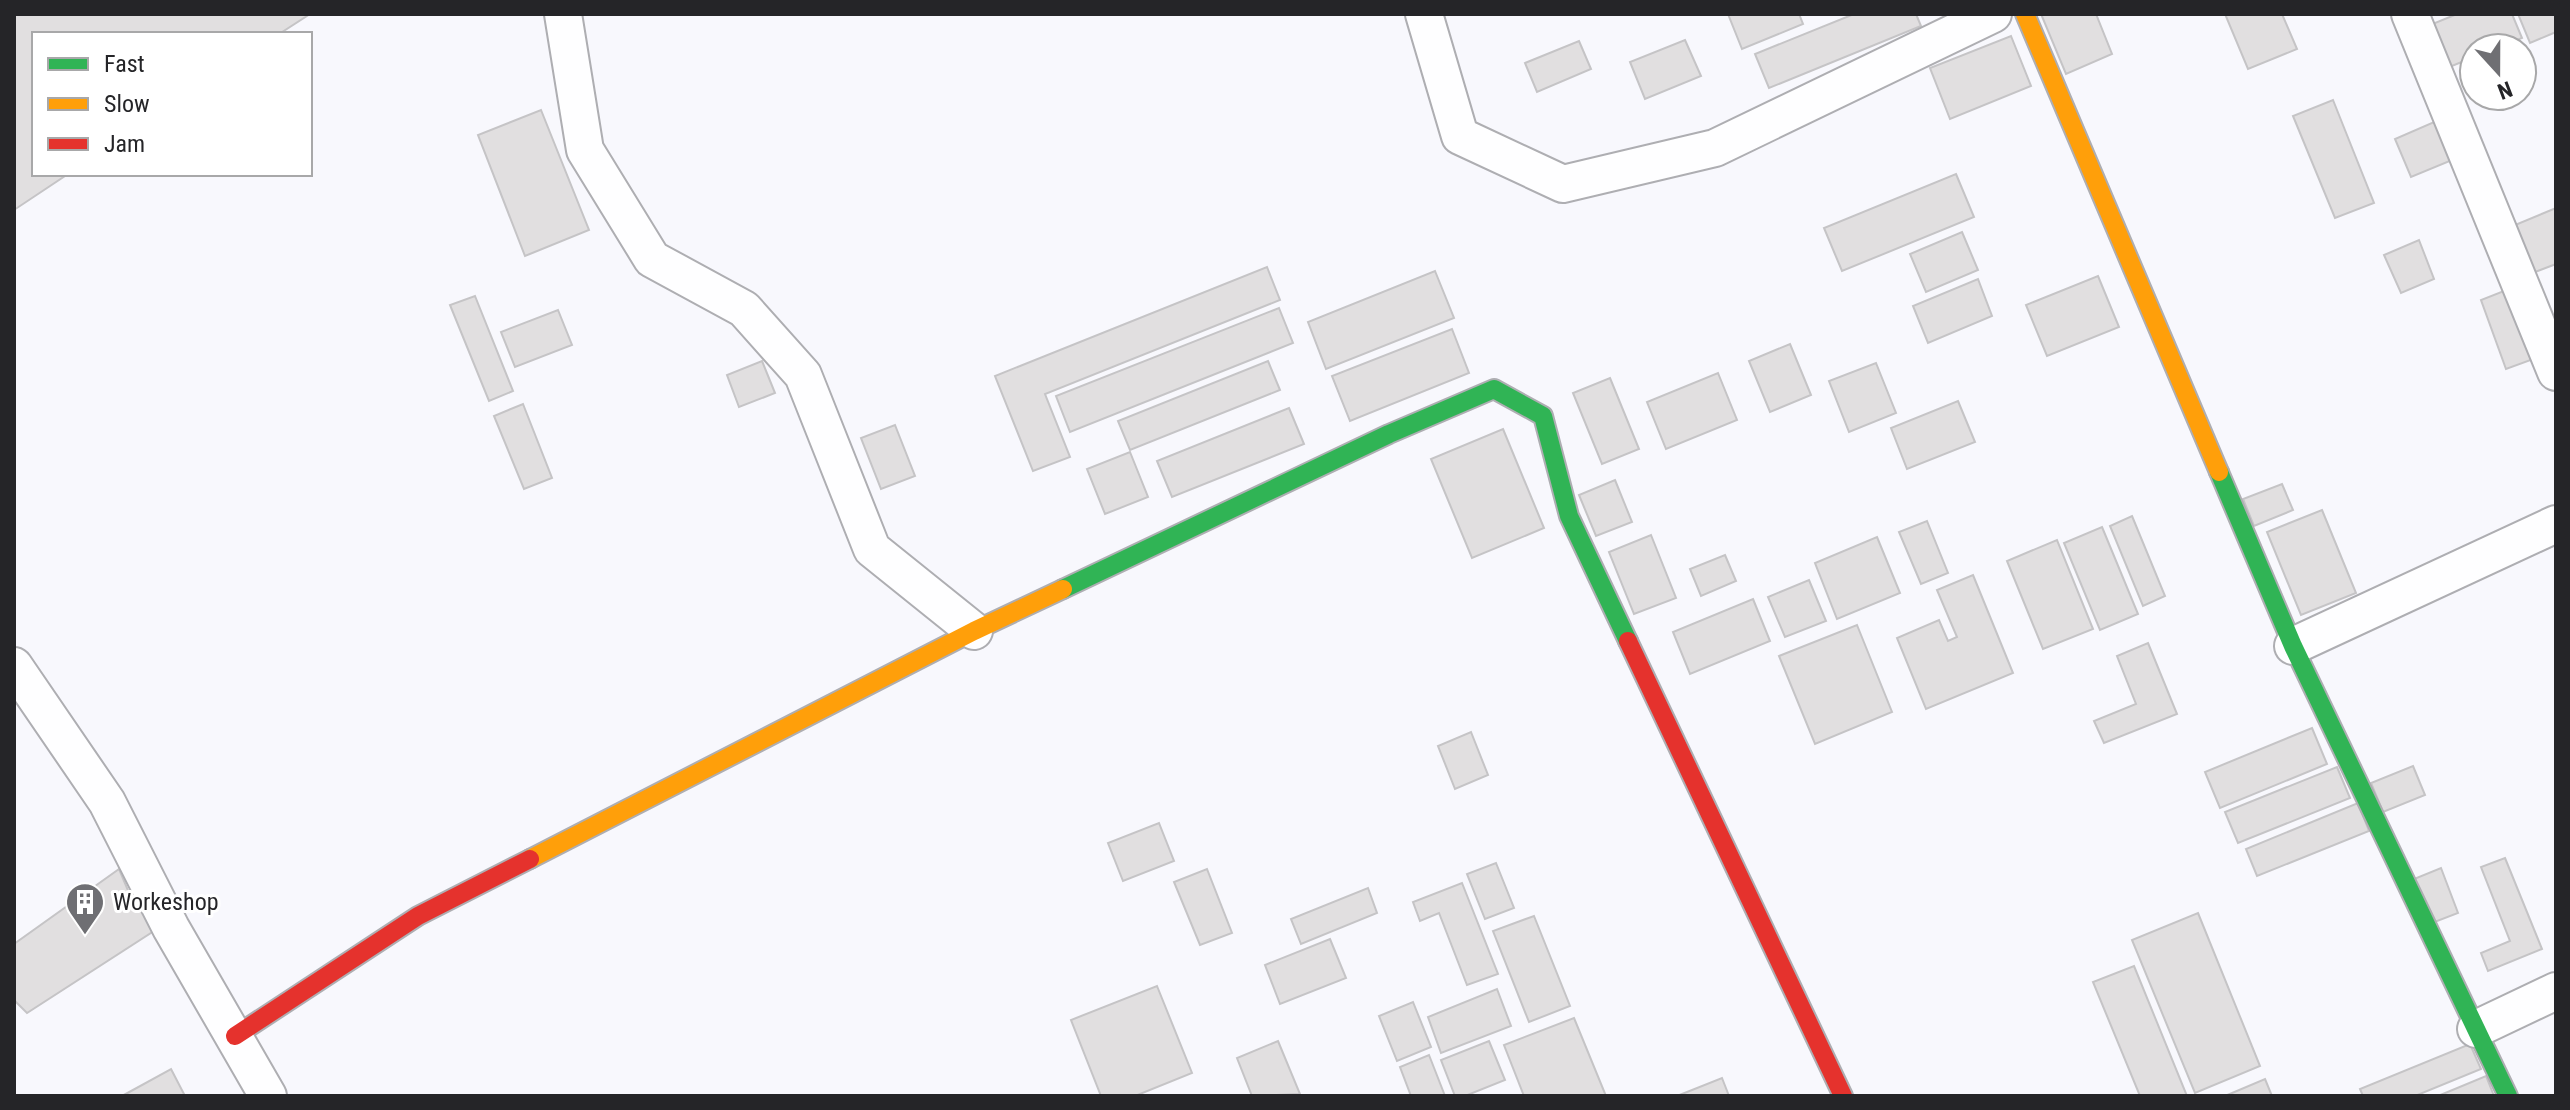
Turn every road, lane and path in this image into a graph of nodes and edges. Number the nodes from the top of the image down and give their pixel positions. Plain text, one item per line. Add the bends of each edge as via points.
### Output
1 (563, 14) edge
2 (1424, 14) edge
3 (1993, 14) edge
4 (2025, 14) edge
5 (2410, 14) edge
6 (2556, 372) edge
7 (2556, 524) edge
8 (974, 631) junction
9 (2293, 646) junction
10 (14, 666) edge
11 (2556, 991) edge
12 (2476, 1029) junction
13 (235, 1036) junction
14 (268, 1096) edge
15 (1843, 1096) edge
16 (2508, 1096) edge

1 - 8 street via 585,150 652,259 744,309 803,375 872,549
2 - 3 street via 1460,136 1563,184 1715,148
4 - 9 street
5 - 6 street
7 - 9 street
8 - 13 street via 418,916
8 - 15 street via 1494,389 1543,416 1569,516
9 - 12 street
10 - 13 street via 107,802 171,928
11 - 12 street
12 - 16 street
13 - 14 street

